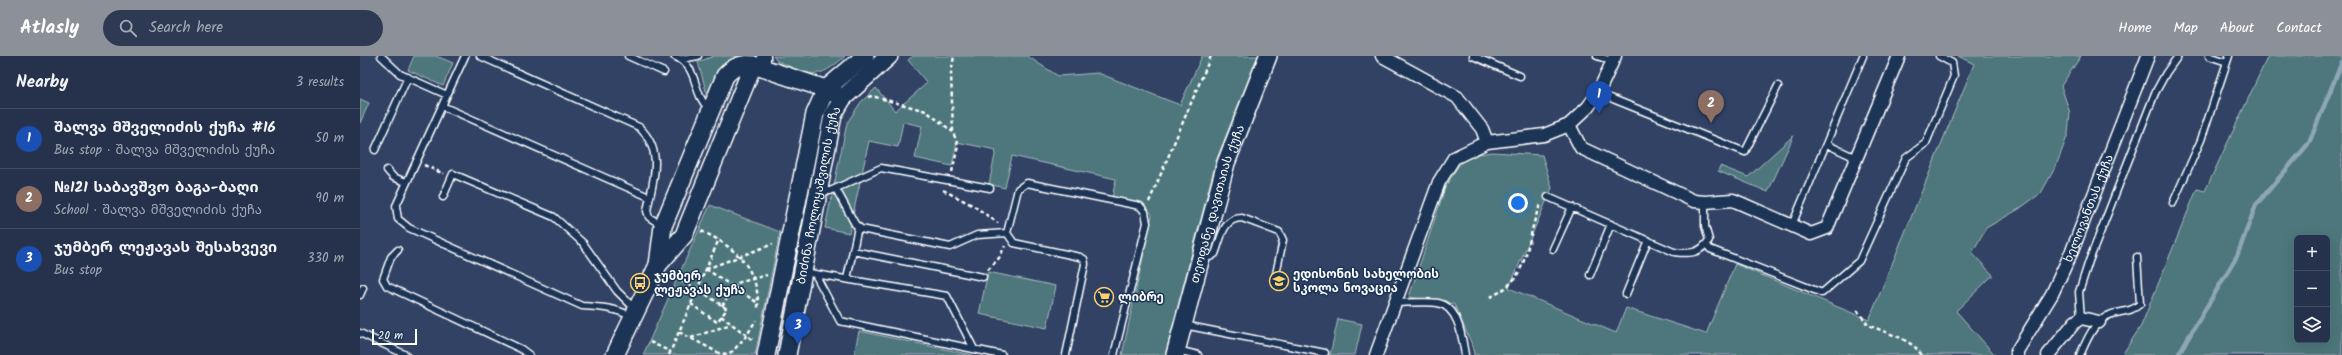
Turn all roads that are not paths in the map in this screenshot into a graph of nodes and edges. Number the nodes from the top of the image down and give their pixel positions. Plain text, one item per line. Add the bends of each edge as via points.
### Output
1 (381, 56) edge
2 (465, 56) edge
3 (480, 56) edge
4 (628, 56) edge
5 (674, 56) edge
6 (698, 56) edge
7 (865, 56) edge
8 (889, 56) edge
9 (1268, 56) edge
10 (1382, 56) edge
11 (1473, 56) edge
12 (1597, 56) edge
13 (1863, 56) edge
14 (1899, 56) edge
15 (1939, 56) edge
16 (2148, 56) edge
17 (2178, 56) edge
18 (2208, 56) edge
19 (681, 59) junction
20 (1613, 59) edge
21 (2228, 59) edge
22 (763, 60) edge
23 (664, 72) dead end
24 (1520, 76) dead end
25 (408, 77) junction
26 (1778, 86) dead end
27 (826, 89) junction
28 (1598, 93) junction
29 (447, 95) junction
30 (843, 98) junction
31 (442, 106) junction
32 (710, 111) junction
33 (1569, 125) junction
34 (1487, 142) junction
35 (1826, 144) junction
36 (375, 150) dead end
37 (1856, 158) junction
38 (387, 170) dead end
39 (406, 182) junction
40 (990, 188) dead end
41 (836, 189) junction
42 (819, 191) junction
43 (443, 197) dead end
44 (649, 197) junction
45 (1548, 197) road end
46 (1705, 202) junction
47 (2173, 203) dead end
48 (1572, 207) junction
49 (1611, 224) junction
50 (1792, 225) junction
51 (663, 226) junction
52 (858, 226) junction
53 (1007, 235) junction
54 (790, 238) junction
55 (810, 240) junction
56 (1648, 240) junction
57 (1706, 244) junction
58 (1553, 249) dead end
59 (398, 250) dead end
60 (853, 251) junction
61 (1201, 254) junction
62 (2137, 257) dead end
63 (657, 267) junction
64 (809, 273) junction
65 (1590, 275) dead end
66 (983, 277) road end
67 (847, 279) junction
68 (1275, 280) dead end
69 (363, 288) dead end
70 (360, 294) edge
71 (1626, 294) dead end
72 (1394, 303) junction
73 (635, 314) junction
74 (2082, 318) junction
75 (2099, 322) junction
76 (1182, 324) junction
77 (771, 330) junction
78 (360, 333) edge
79 (791, 335) junction
80 (974, 349) junction
81 (766, 352) edge
82 (1175, 352) edge
83 (1325, 353) dead end
84 (406, 355) edge
85 (529, 355) edge
86 (615, 355) edge
87 (787, 355) edge
88 (1000, 355) edge
89 (1066, 355) edge
90 (1114, 355) edge
91 (1198, 355) edge
92 (1376, 355) edge
93 (1465, 355) edge
94 (2017, 355) edge
95 (2048, 355) edge
96 (2080, 355) edge

1 - 25 lane via 400,74
2 - 29 lane
3 - 44 lane via 639,127 649,139 656,158
4 - 23 lane
5 - 19 lane
6 - 19 lane
7 - 27 street, ბიძინა ჩოლოყაშვილის ქუჩა
8 - 30 street, ბიძინა ჩოლოყაშვილის ქუჩა
9 - 61 street, თეოფანე დავითაიას ქუჩა via 1226,163
10 - 34 street via 1457,97 1482,128
11 - 24 lane
12 - 20 lane
13 - 35 lane
14 - 37 street
15 - 57 lane via 1952,63 1954,76 1926,143 1906,158 1859,261 1822,293 1710,249
16 - 94 street, ხელოვანთას ქუჩა via 2072,251 2052,294
17 - 74 lane via 2155,93 2089,261 2079,292
18 - 21 lane
19 - 32 lane via 689,66 700,99
20 - 28 street
21 - 47 lane via 2201,140
22 - 27 street
22 - 32 street via 737,66 724,76
22 - 63 street via 684,235
25 - 29 lane
25 - 36 lane
26 - 28 lane via 1745,152
27 - 30 street
27 - 54 street, ბიძინა ჩოლოყაშვილის ქუჩა via 815,114
28 - 33 street
29 - 31 lane
30 - 42 street, ბიძინა ჩოლოყაშვილის ქუჩა via 833,115
31 - 39 lane
31 - 44 lane
32 - 51 street
33 - 34 street via 1544,135
33 - 46 street via 1581,148 1694,201
34 - 72 street via 1454,158 1439,182
35 - 37 lane
35 - 50 lane
37 - 50 street via 1827,228 1811,234
38 - 39 lane via 393,177
39 - 73 lane via 396,206 398,219 409,228 582,306
40 - 41 lane via 881,168 871,170
41 - 42 lane
41 - 52 lane
42 - 55 street, ბიძინა ჩოლოყაშვილის ქუჩა
43 - 73 lane via 453,174 554,216 583,243
44 - 51 lane via 649,217
45 - 48 lane
46 - 50 street via 1733,200
46 - 57 lane via 1708,240
48 - 49 lane
48 - 58 lane
49 - 56 lane
49 - 65 lane
51 - 63 street
52 - 53 lane via 861,229 950,247 977,235
52 - 60 lane
53 - 89 lane via 1014,243 1084,259
53 - 90 lane via 1018,188 1027,183 1140,206 1145,212 1147,223
54 - 55 street
54 - 77 street, ბიძინა ჩოლოყაშვილის ქუჩა
55 - 64 street, ბიძინა ჩოლოყაშვილის ქუჩა
56 - 57 lane via 1674,252 1686,253 1696,252
56 - 71 lane
59 - 85 lane via 390,257 384,278 387,286
60 - 66 lane
60 - 67 lane
61 - 68 lane via 1210,257 1215,254 1222,233 1229,222 1242,218 1279,232 1283,240
61 - 76 street, თეოფანე დავითაიას ქუჩა
62 - 75 lane via 2140,304 2133,310 2110,315
63 - 73 street
64 - 67 lane
64 - 79 street, ბიძინა ჩოლოყაშვილის ქუჩა
64 - 80 lane via 840,321
67 - 80 lane via 947,296
69 - 70 lane
72 - 92 street
72 - 93 lane via 1438,303 1449,309 1461,334
73 - 86 street
74 - 75 street
74 - 95 street via 2075,322
75 - 96 lane via 2092,329
76 - 82 street, თეოფანე დავითაიას ქუჩა
76 - 83 lane
77 - 79 street
77 - 81 street, ბიძინა ჩოლოყაშვილის ქუჩა
78 - 84 lane
79 - 87 street, ბიძინა ჩოლოყაშვილის ქუჩა
80 - 88 lane
82 - 91 lane

